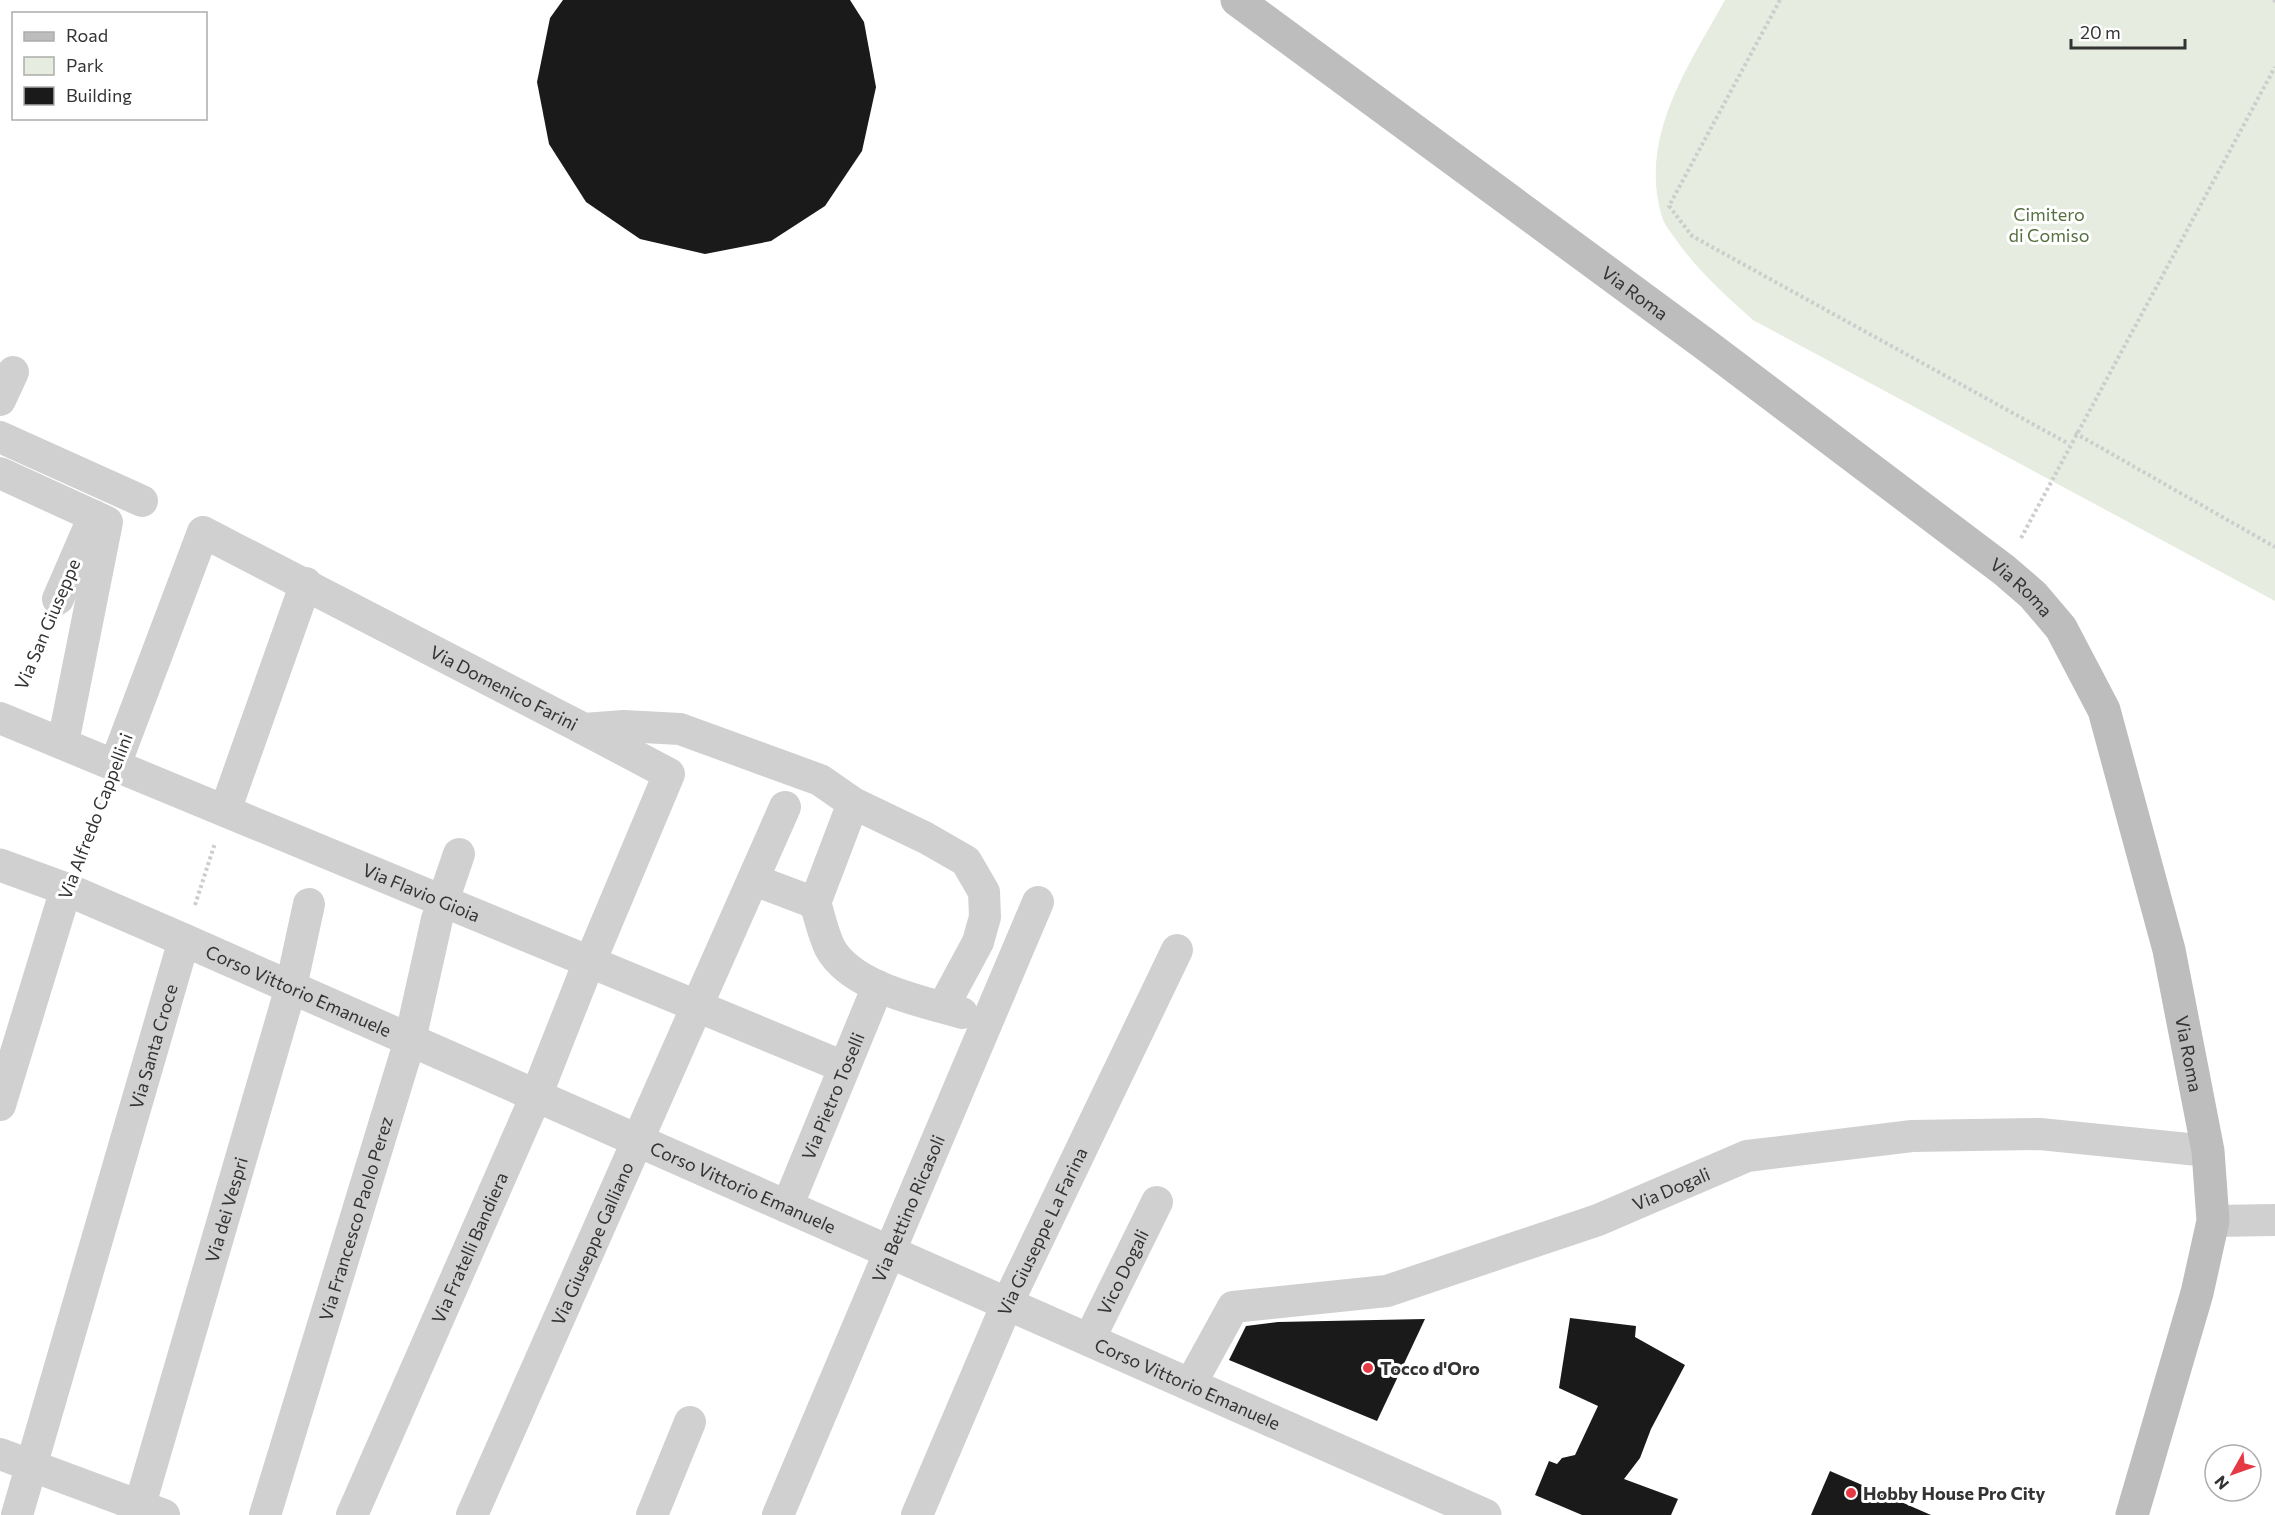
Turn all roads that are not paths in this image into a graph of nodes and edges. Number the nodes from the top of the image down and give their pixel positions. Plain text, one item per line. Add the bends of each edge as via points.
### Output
1 (1237, 0) edge
2 (13, 372) dead end
3 (0, 400) edge
4 (0, 437) edge
5 (0, 473) edge
6 (142, 501) dead end
7 (94, 516) junction
8 (203, 532) joint
9 (306, 583) junction
10 (58, 599) road end
11 (3, 719) edge
12 (584, 729) junction
13 (63, 743) junction
14 (115, 765) junction
15 (853, 803) junction
16 (785, 807) dead end
17 (225, 811) junction
18 (459, 854) dead end
19 (0, 865) edge
20 (754, 880) junction
21 (66, 889) junction
22 (1038, 902) dead end
23 (814, 903) junction
24 (309, 904) dead end
25 (440, 910) junction
26 (184, 940) junction
27 (1177, 950) dead end
28 (586, 969) junction
29 (878, 986) junction
30 (291, 987) junction
31 (698, 1006) junction
32 (943, 1007) junction
33 (986, 1021) junction
34 (410, 1040) junction
35 (844, 1067) junction
36 (536, 1096) junction
37 (0, 1105) edge
38 (638, 1142) junction
39 (2208, 1151) junction
40 (1157, 1202) dead end
41 (787, 1207) junction
42 (2275, 1220) edge
43 (2213, 1221) junction
44 (890, 1252) junction
45 (1007, 1304) junction
46 (1089, 1340) junction
47 (1190, 1384) junction
48 (690, 1422) dead end
49 (0, 1455) edge
50 (31, 1466) junction
51 (147, 1512) edge
52 (17, 1515) edge
53 (265, 1515) edge
54 (352, 1515) edge
55 (471, 1515) edge
56 (652, 1515) edge
57 (778, 1515) edge
58 (917, 1515) edge
59 (1485, 1515) edge
60 (2132, 1515) edge

1 - 39 main road, Via Roma via 2004,570 2033,595 2061,628 2104,710 2169,950
2 - 3 street
4 - 6 street
5 - 7 street
7 - 10 street, Via San Giuseppe
7 - 13 street via 107,522
8 - 9 street, Via Domenico Farini
8 - 14 street, Via Alfredo Cappellini
9 - 12 street, Via Domenico Farini
9 - 17 street
11 - 13 street, Via Flavio Gioia
12 - 15 street, Via Domenico Farini via 680,729 820,780
12 - 28 street, Via Fratelli Bandiera via 669,774
13 - 14 street, Via Flavio Gioia
14 - 17 street, Via Flavio Gioia
15 - 23 street
15 - 32 street via 966,861 984,892 985,917 978,942
16 - 20 street, Via Giuseppe Galliano
17 - 25 street, Via Flavio Gioia
18 - 25 street, Via Francesco Paolo Perez
19 - 21 street, Corso Vittorio Emanuele
20 - 23 street
20 - 31 street, Via Giuseppe Galliano
21 - 26 street, Corso Vittorio Emanuele
21 - 37 street, Via Alfredo Cappellini
22 - 33 street, Via Bettino Ricasoli
23 - 29 street via 831,948 847,969
24 - 30 street, Via dei Vespri
25 - 28 street, Via Flavio Gioia
25 - 34 street, Via Francesco Paolo Perez
26 - 30 street, Corso Vittorio Emanuele
26 - 50 street, Via Santa Croce
27 - 45 street, Via Giuseppe La Farina
28 - 31 street, Via Flavio Gioia
28 - 36 street, Via Fratelli Bandiera
29 - 32 street
29 - 35 street, Via Pietro Toselli
30 - 34 street, Corso Vittorio Emanuele
30 - 51 street, Via dei Vespri
31 - 35 street, Via Flavio Gioia
31 - 38 street, Via Giuseppe Galliano
32 - 33 street
33 - 44 street, Via Bettino Ricasoli
34 - 36 street, Corso Vittorio Emanuele
34 - 53 street, Via Francesco Paolo Perez
35 - 41 street, Via Pietro Toselli
36 - 38 street, Corso Vittorio Emanuele
36 - 54 street, Via Fratelli Bandiera
38 - 41 street, Corso Vittorio Emanuele
38 - 55 street, Via Giuseppe Galliano
39 - 43 main road, Via Roma
39 - 47 street, Via Dogali via 2040,1134 1912,1136 1747,1156 1598,1220 1387,1291 1233,1308
40 - 46 street, Vico Dogali
41 - 44 street, Corso Vittorio Emanuele
42 - 43 street
43 - 60 main road, Via Roma via 2197,1293
44 - 45 street, Corso Vittorio Emanuele
44 - 57 street, Via Bettino Ricasoli
45 - 46 street, Corso Vittorio Emanuele
45 - 58 street, Via Giuseppe La Farina
46 - 47 street, Corso Vittorio Emanuele
47 - 59 street, Corso Vittorio Emanuele
48 - 56 street
49 - 50 street
50 - 51 street
50 - 52 street, Via Santa Croce

